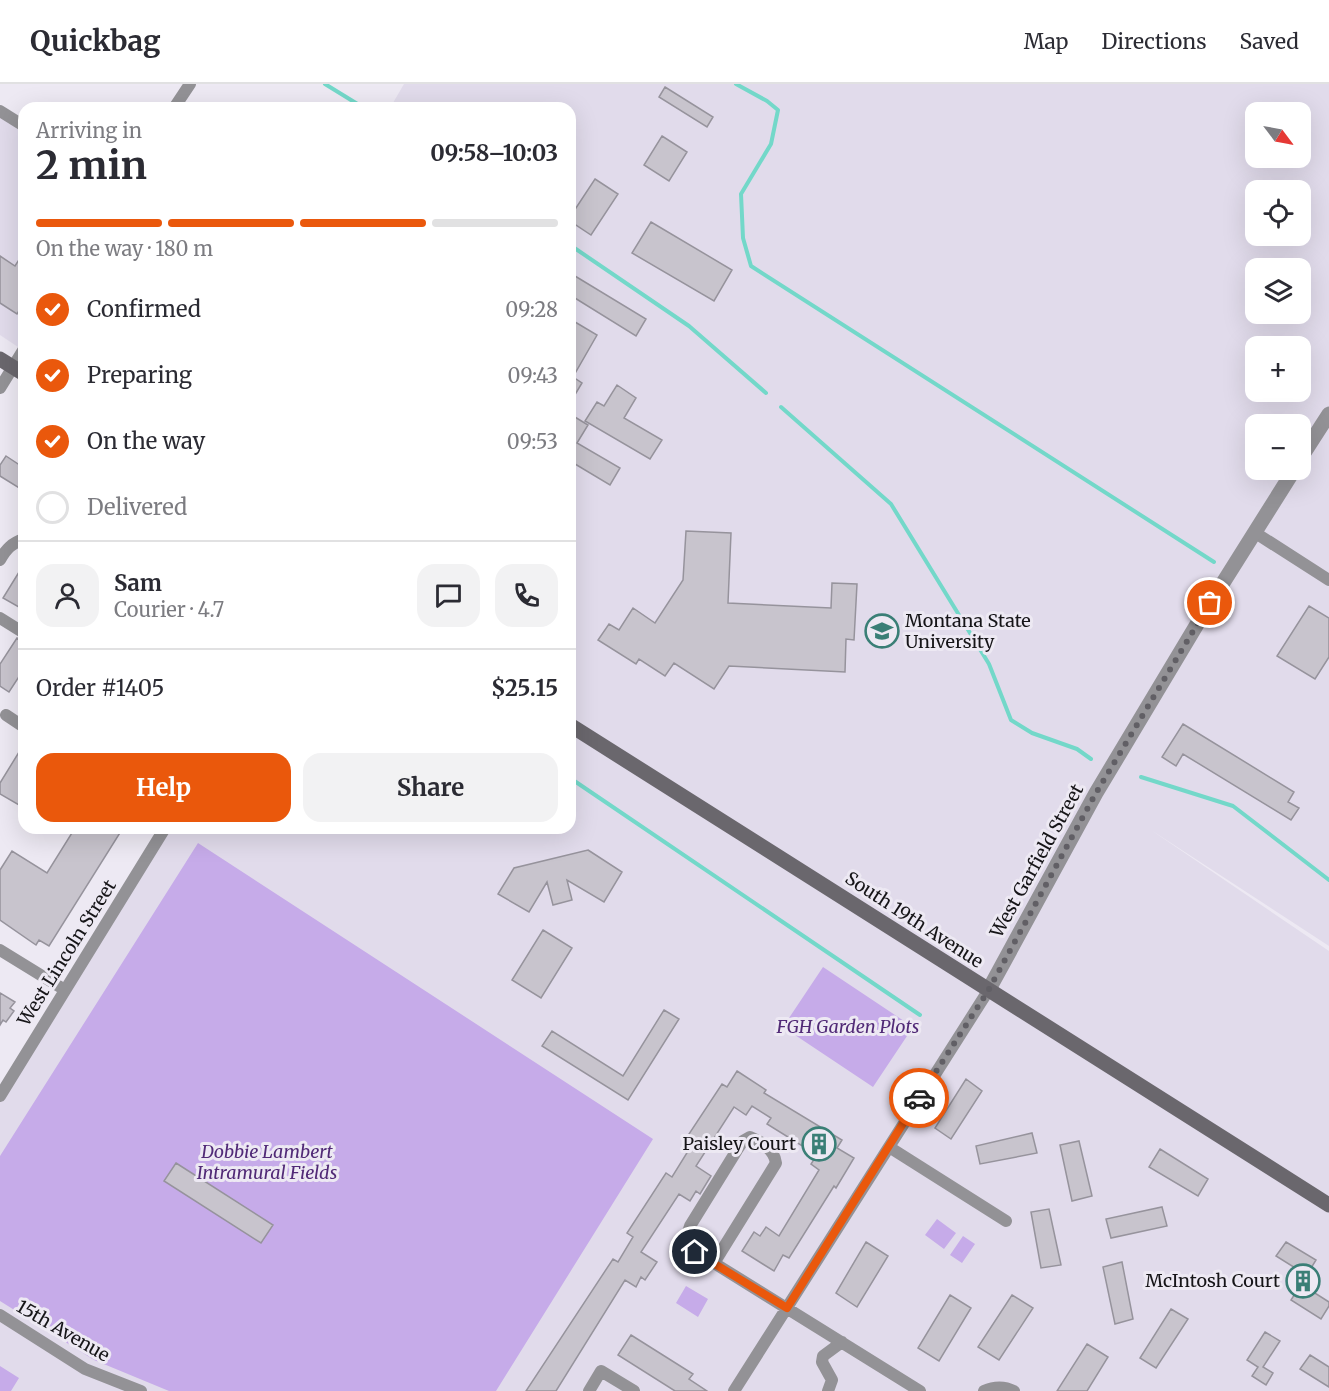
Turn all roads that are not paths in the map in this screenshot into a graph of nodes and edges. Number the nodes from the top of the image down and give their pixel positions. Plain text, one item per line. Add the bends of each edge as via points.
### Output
1 (190, 84) edge
2 (178, 102) edge
3 (0, 111) edge
4 (18, 122) edge
5 (12, 367) edge
6 (0, 388) edge
7 (1329, 414) edge
8 (1311, 442) edge
9 (1288, 480) edge
10 (1254, 532) junction
11 (18, 541) edge
12 (0, 560) edge
13 (1329, 580) edge
14 (0, 618) edge
15 (18, 629) edge
16 (6, 715) dead end
17 (18, 723) edge
18 (576, 729) edge
19 (161, 834) edge
20 (0, 950) edge
21 (65, 990) junction
22 (988, 991) junction
23 (0, 1096) edge
24 (889, 1147) junction
25 (1329, 1205) edge
26 (1006, 1221) dead end
27 (714, 1263) junction
28 (787, 1308) junction
29 (0, 1315) edge
30 (842, 1342) junction
31 (141, 1391) edge
32 (589, 1391) edge
33 (634, 1391) edge
34 (734, 1391) edge
35 (828, 1391) edge
36 (920, 1391) edge
37 (984, 1391) edge
38 (1014, 1391) edge

1 - 2 street
3 - 4 street
5 - 6 street
7 - 8 street
9 - 10 street, West Garfield Street
10 - 13 street
10 - 22 street, West Garfield Street via 1096,793
11 - 12 street via 6,549
14 - 15 street
16 - 17 street
18 - 22 main road, South 19th Avenue
19 - 21 street, West Lincoln Street
20 - 21 street
21 - 23 street, West Lincoln Street
22 - 24 street, West Garfield Street
22 - 25 main road, South 19th Avenue
24 - 26 street
24 - 28 street, West Garfield Street
27 - 27 street via 695,1252 686,1235 736,1150 750,1137 768,1148 776,1163
27 - 28 street
28 - 30 street
28 - 34 street, West Garfield Street
29 - 31 street, 15th Avenue via 85,1369
30 - 35 street via 823,1356 822,1362 832,1380
30 - 36 street
32 - 33 street via 601,1371
37 - 38 street via 1005,1387

